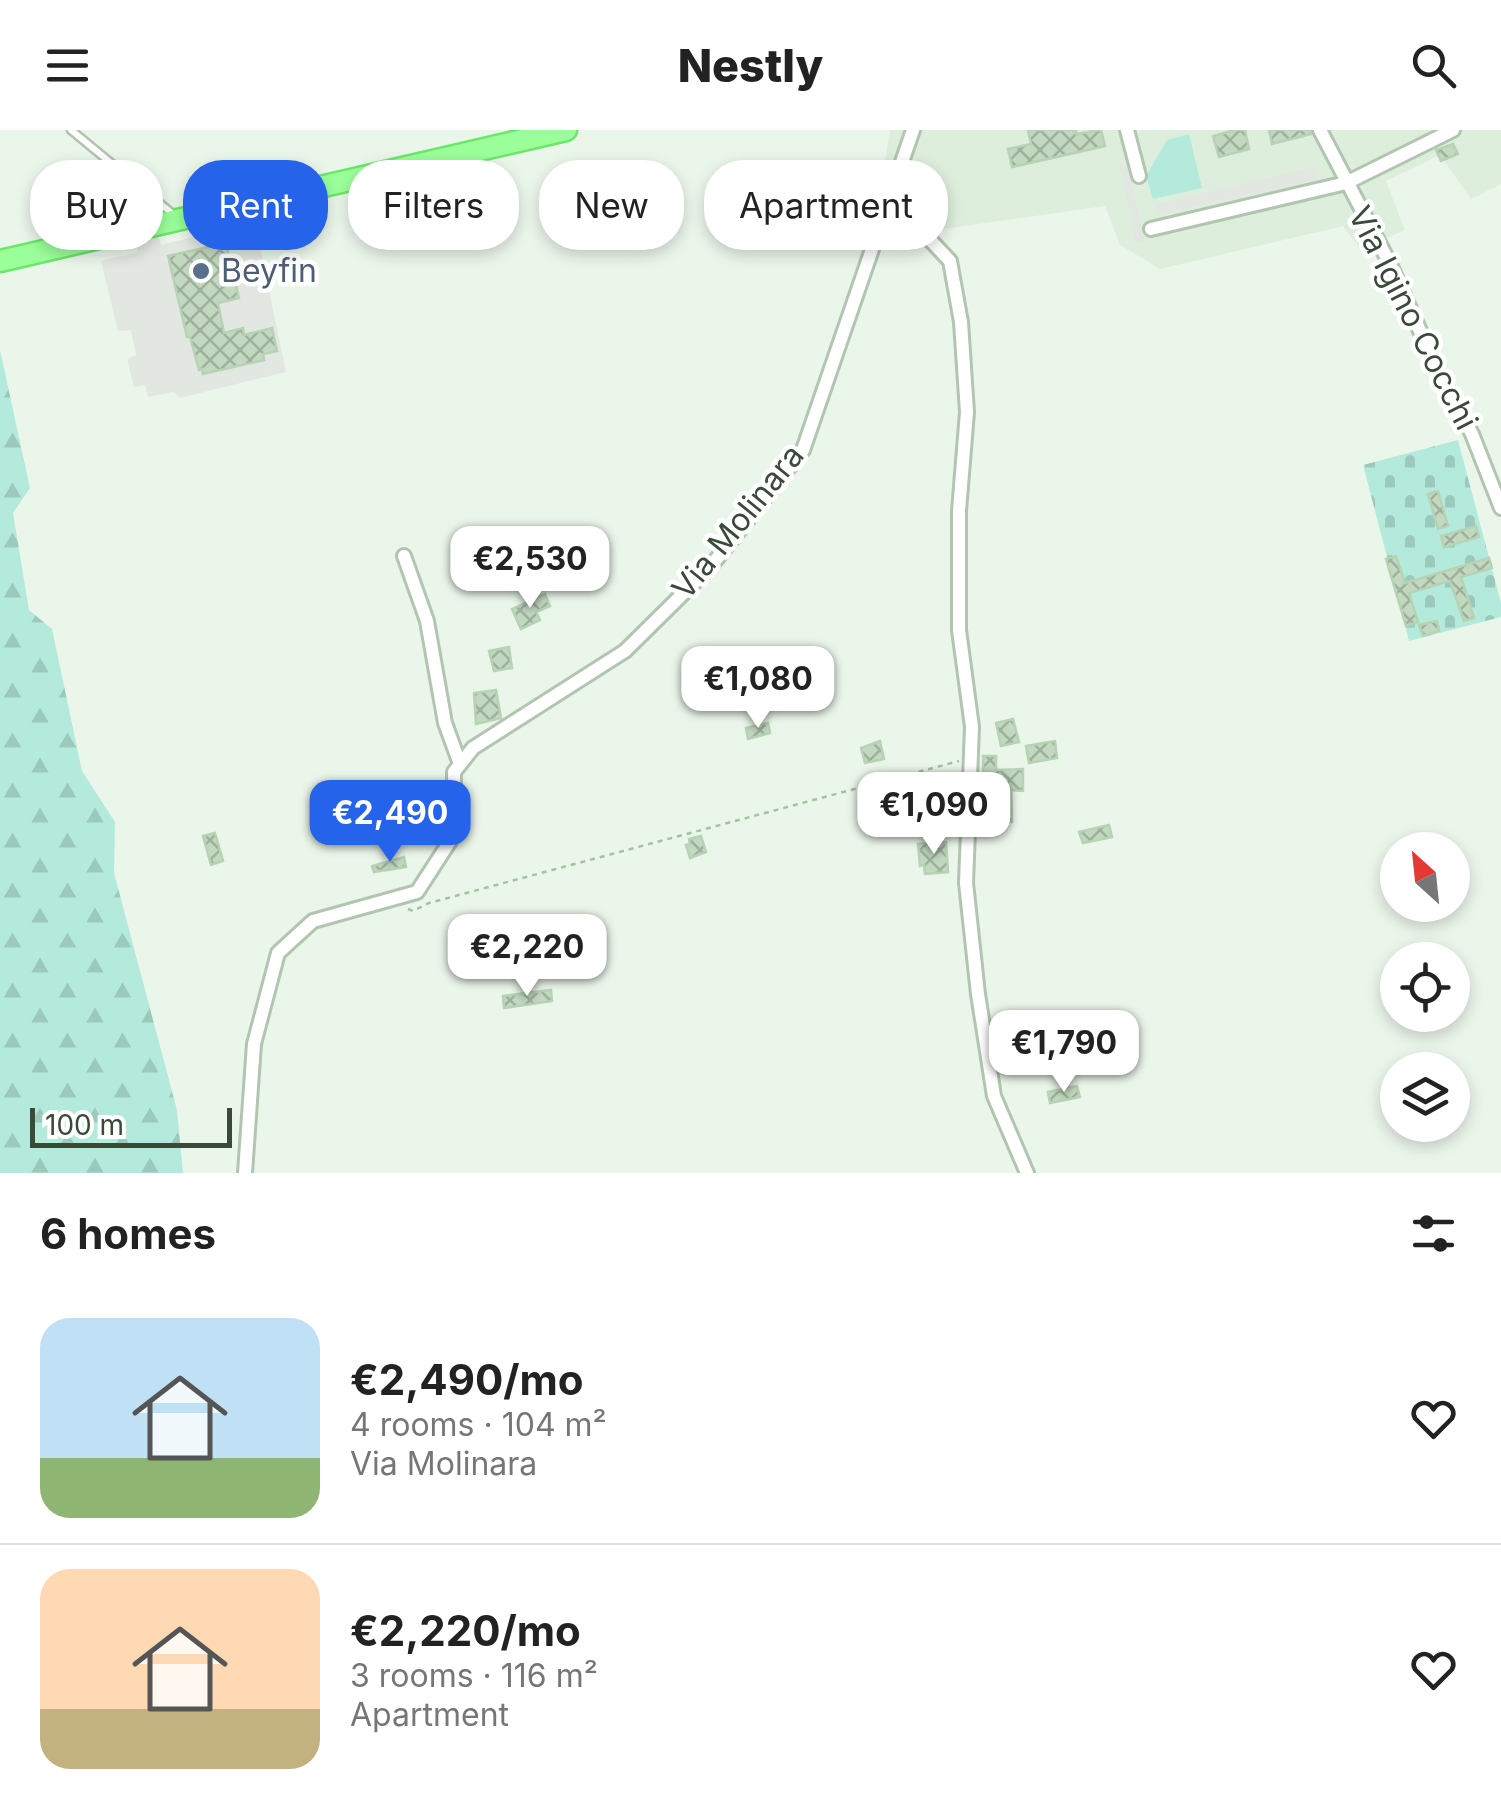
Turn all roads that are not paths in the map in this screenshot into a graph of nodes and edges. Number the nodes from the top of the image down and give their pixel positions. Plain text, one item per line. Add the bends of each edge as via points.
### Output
1 (71, 130) edge
2 (566, 130) edge
3 (913, 130) edge
4 (1126, 130) edge
5 (1320, 130) edge
6 (1452, 130) edge
7 (903, 160) edge
8 (1140, 176) dead end
9 (1346, 183) junction
10 (179, 219) junction
11 (1151, 229) dead end
12 (873, 250) edge
13 (940, 250) edge
14 (0, 261) edge
15 (1501, 508) edge
16 (404, 556) dead end
17 (460, 764) junction
18 (245, 1173) edge
19 (1027, 1173) edge

1 - 10 lane
2 - 10 main road
3 - 7 street, Via Molinara
4 - 8 street
5 - 9 street, Via Igino Cocchi
6 - 9 street
9 - 11 street
9 - 15 street, Via Igino Cocchi via 1472,434
10 - 14 main road
12 - 17 street, Via Molinara via 803,450 711,566 625,651 473,748
13 - 19 street via 950,261 961,322 966,412 959,511 959,630 972,728 966,883 994,1096
16 - 17 street via 427,621 445,723
17 - 18 street via 454,772 454,835 417,892 313,922 278,953 254,1044

